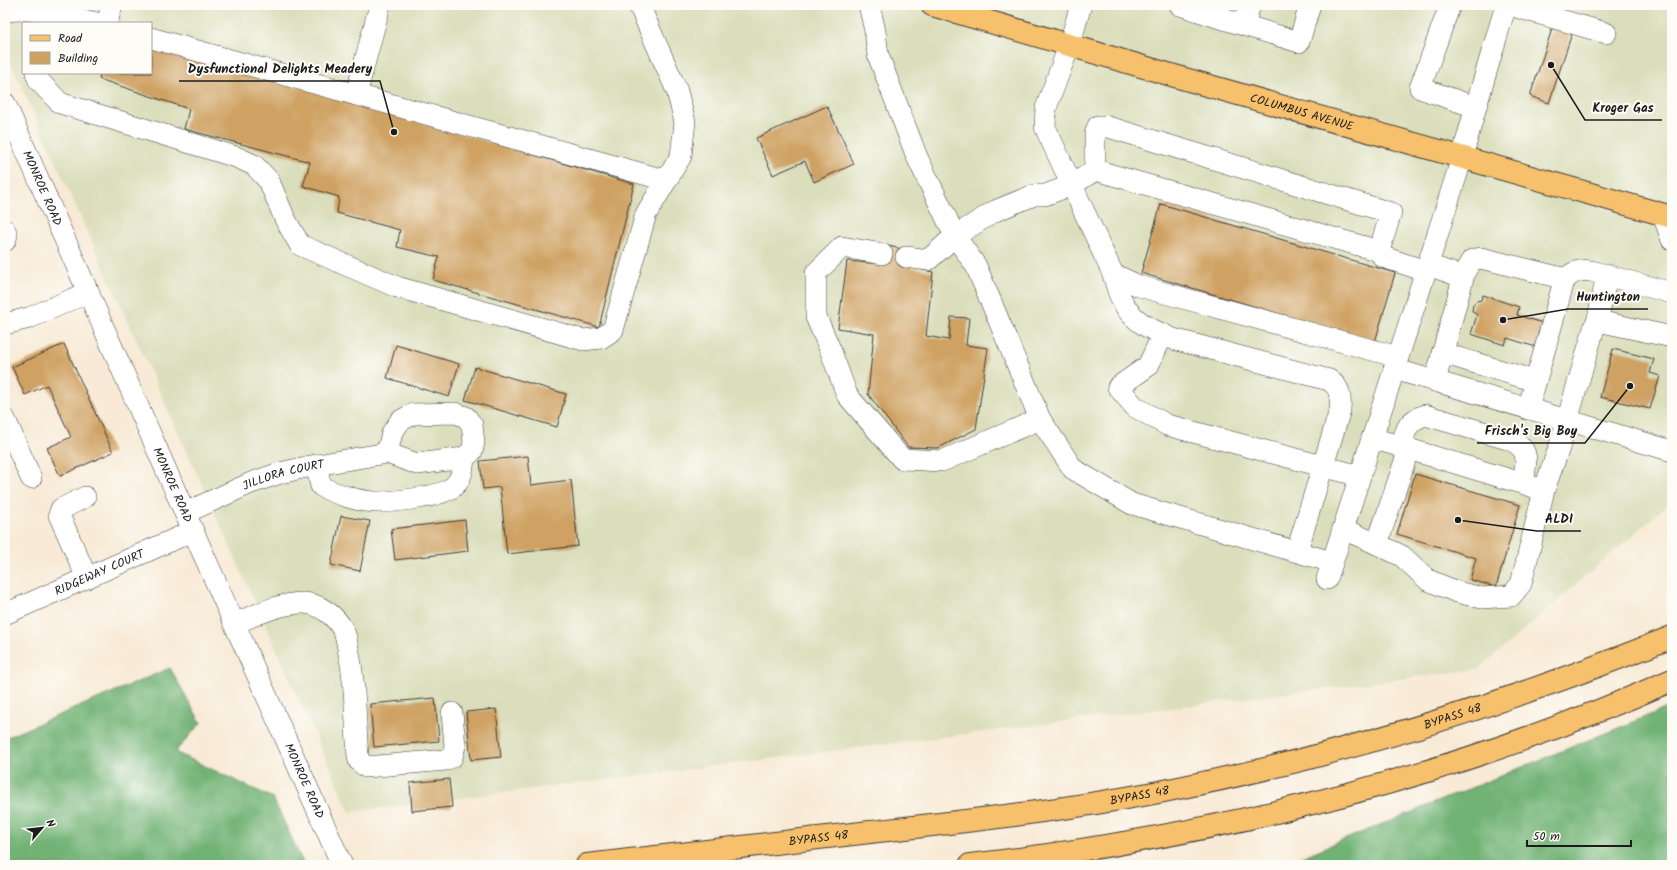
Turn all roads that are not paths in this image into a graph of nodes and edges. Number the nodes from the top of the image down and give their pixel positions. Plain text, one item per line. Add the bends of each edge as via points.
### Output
1 (112, 5) edge
2 (380, 5) edge
3 (639, 5) edge
4 (869, 5) edge
5 (932, 5) edge
6 (1080, 5) edge
7 (1180, 5) edge
8 (1250, 5) edge
9 (1310, 5) edge
10 (1450, 5) edge
11 (1506, 5) edge
12 (1509, 5) edge
13 (1210, 10) edge
14 (5, 12) edge
15 (37, 17) edge
16 (92, 22) edge
17 (107, 22) edge
18 (1244, 25) junction
19 (1606, 33) dead end
20 (152, 38) edge
21 (1068, 46) junction
22 (36, 74) edge
23 (356, 95) junction
24 (5, 103) edge
25 (1476, 107) junction
26 (1462, 158) junction
27 (1095, 170) junction
28 (665, 180) junction
29 (1072, 185) junction
30 (1667, 216) edge
31 (5, 230) edge
32 (955, 236) junction
33 (1672, 240) edge
34 (5, 241) edge
35 (1379, 252) junction
36 (882, 254) dead end
37 (906, 257) dead end
38 (1427, 268) junction
39 (1113, 274) junction
40 (1606, 275) junction
41 (1463, 277) junction
42 (1566, 279) junction
43 (89, 292) junction
44 (1672, 293) edge
45 (1597, 323) junction
46 (5, 324) edge
47 (1163, 334) junction
48 (1672, 337) edge
49 (1442, 353) junction
50 (1396, 363) junction
51 (1435, 381) junction
52 (1536, 381) junction
53 (1528, 408) junction
54 (1040, 419) junction
55 (5, 420) edge
56 (1567, 420) junction
57 (1372, 438) junction
58 (1405, 448) junction
59 (1672, 451) edge
60 (387, 453) junction
61 (464, 458) junction
62 (316, 465) junction
63 (1323, 466) junction
64 (1360, 476) junction
65 (30, 478) dead end
66 (1523, 483) junction
67 (1544, 490) junction
68 (85, 497) dead end
69 (189, 522) junction
70 (1343, 529) junction
71 (1377, 544) junction
72 (1297, 551) junction
73 (87, 578) junction
74 (5, 614) edge
75 (234, 624) junction
76 (1672, 637) edge
77 (1672, 680) edge
78 (452, 713) dead end
79 (342, 865) edge
80 (586, 865) edge
81 (970, 865) edge

1 - 17 street
2 - 23 street
3 - 28 street via 677,91 685,122 681,156
4 - 32 street via 878,55 916,157
5 - 21 main road, COLUMBUS AVENUE
6 - 21 street
7 - 13 street
8 - 18 street
9 - 18 street via 1299,42
10 - 25 street via 1420,88
11 - 25 street
12 - 19 street
13 - 18 street
14 - 15 street via 23,9
15 - 16 street via 52,12
20 - 23 street
21 - 26 main road, COLUMBUS AVENUE
21 - 29 street via 1046,108 1045,127
22 - 28 street via 39,81 60,103 254,164 269,181 285,219 300,245 397,287 583,340 601,338 613,330 646,214
23 - 28 street
24 - 43 street, MONROE ROAD
25 - 26 street
26 - 30 main road, COLUMBUS AVENUE
26 - 38 street
27 - 29 street
27 - 35 street
27 - 35 street via 1095,134 1098,126 1105,126 1391,213
29 - 32 street via 1045,195 1034,195 995,211
29 - 39 street
30 - 33 street
31 - 34 street
32 - 37 street via 928,260
32 - 54 street via 976,266
35 - 38 street via 1383,257
36 - 54 street via 842,247 816,272 816,317 847,395 902,459 942,461
38 - 41 street
38 - 50 street
39 - 47 street via 1124,306 1138,322
39 - 50 street via 1139,286
40 - 42 street via 1581,269
40 - 44 street
40 - 45 street
41 - 42 street via 1472,260 1482,258
41 - 49 street
42 - 52 street
43 - 46 street via 29,318
43 - 69 street, MONROE ROAD
45 - 48 street via 1602,321
45 - 56 street
47 - 63 street via 1173,339 1329,380 1337,385 1341,396 1340,410
47 - 63 street via 1148,366 1118,387 1135,408 1167,425
49 - 51 street
49 - 52 street
50 - 51 street
50 - 57 street
51 - 53 street
52 - 53 street
53 - 56 street
54 - 72 street via 1073,469 1132,504
55 - 65 street
56 - 59 street
56 - 67 street
57 - 58 street
57 - 64 street
58 - 66 street
58 - 66 street via 1406,429 1409,423 1425,415 1507,438 1522,447 1527,456
58 - 71 street
60 - 61 street via 417,464
60 - 61 street via 392,433 400,421 413,414 455,413 466,418 472,425 474,443 472,451
60 - 62 street, JILLORA COURT
61 - 62 street via 463,472 454,486 444,492 424,497 372,502 329,491 321,486
62 - 69 street, JILLORA COURT via 251,483
63 - 64 street
63 - 72 street
64 - 70 street
66 - 67 street
67 - 71 street via 1521,584 1511,596 1482,598 1457,592 1428,580 1402,556
68 - 73 street via 61,509 59,515
69 - 73 street, RIDGEWAY COURT
69 - 75 street, MONROE ROAD
70 - 71 street
70 - 72 street via 1329,571
73 - 74 street, RIDGEWAY COURT
75 - 78 street via 270,610 303,603 323,609 338,622 344,633 352,670 358,756 366,767 446,760 452,757 455,746
75 - 79 street, MONROE ROAD
76 - 80 main road, BYPASS 48 via 1435,722 1345,749 1170,790 966,821
77 - 81 main road via 1480,755 1330,800 1158,837

